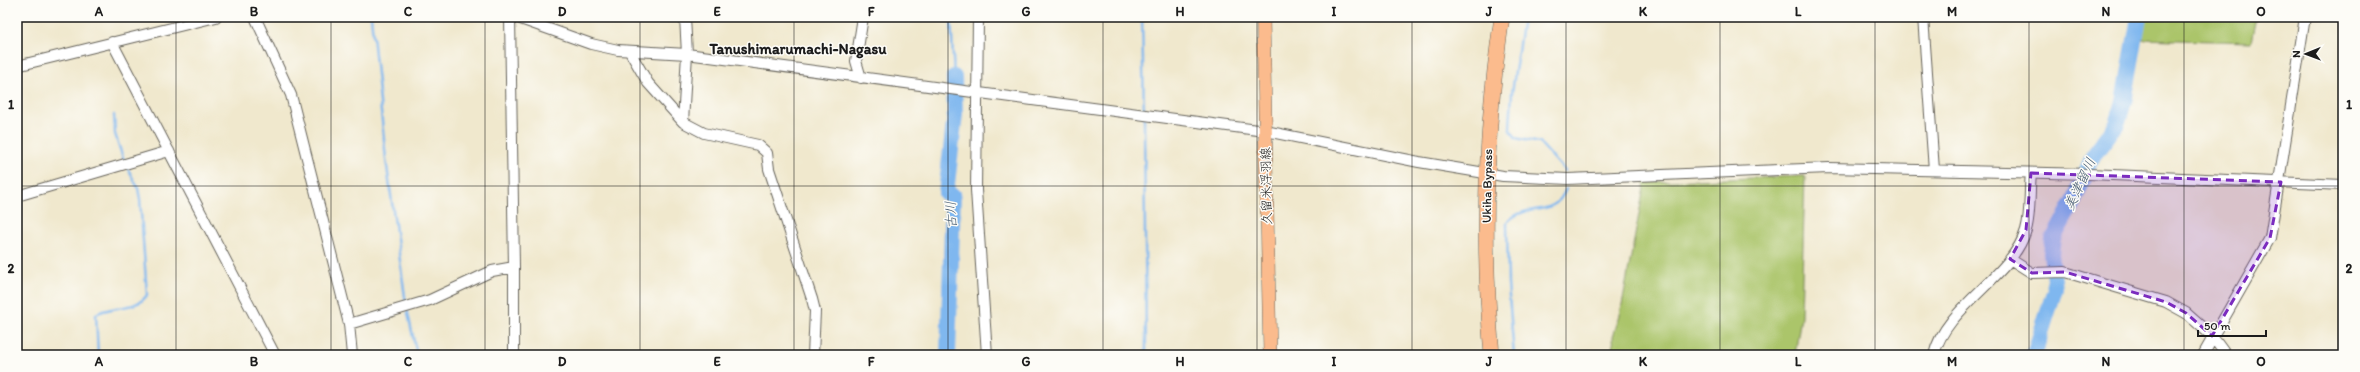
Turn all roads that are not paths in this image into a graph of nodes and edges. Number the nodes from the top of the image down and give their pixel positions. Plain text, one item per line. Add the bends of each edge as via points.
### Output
1 (216, 17) edge
2 (255, 17) edge
3 (510, 17) edge
4 (515, 17) edge
5 (685, 17) edge
6 (862, 17) edge
7 (978, 17) edge
8 (1263, 17) edge
9 (1502, 17) edge
10 (1923, 17) edge
11 (2305, 17) edge
12 (112, 42) junction
13 (630, 52) junction
14 (687, 54) junction
15 (17, 66) edge
16 (861, 78) junction
17 (978, 92) junction
18 (683, 122) junction
19 (1265, 131) junction
20 (169, 151) junction
21 (1934, 170) junction
22 (1487, 173) junction
23 (2031, 173) junction
24 (2281, 182) junction
25 (2343, 185) edge
26 (17, 196) edge
27 (2010, 259) junction
28 (514, 268) junction
29 (349, 324) junction
30 (2212, 336) junction
31 (275, 355) edge
32 (352, 355) edge
33 (514, 355) edge
34 (813, 355) edge
35 (987, 355) edge
36 (1270, 355) edge
37 (1492, 355) edge
38 (1934, 355) edge
39 (2203, 355) edge
40 (2226, 355) edge

1 - 12 street
2 - 29 street via 291,95
3 - 28 street
4 - 13 street via 591,44
5 - 14 street
6 - 16 street via 856,61
7 - 17 street
8 - 19 main road, 久留米浮羽線
9 - 22 highway, Ukiha Bypass via 1493,74
10 - 21 street
11 - 24 street
12 - 15 street
12 - 20 street
13 - 14 street
13 - 18 street via 648,83
14 - 16 street
14 - 18 street
16 - 17 street
17 - 19 street
17 - 35 street via 976,190
18 - 34 street via 704,133 758,145 767,153 769,169 815,311
19 - 22 street
19 - 36 main road, 久留米浮羽線
20 - 26 street
20 - 31 street
21 - 22 street via 1829,168 1568,179
21 - 23 street
22 - 37 highway, Ukiha Bypass via 1486,258
23 - 24 street
23 - 27 street via 2026,230
24 - 25 street
24 - 30 street via 2270,238
27 - 30 street via 2032,273 2065,272 2166,302 2186,313
27 - 38 street via 1946,331
28 - 29 street via 492,271 430,300
28 - 33 street
29 - 32 street
30 - 39 street
30 - 40 street

